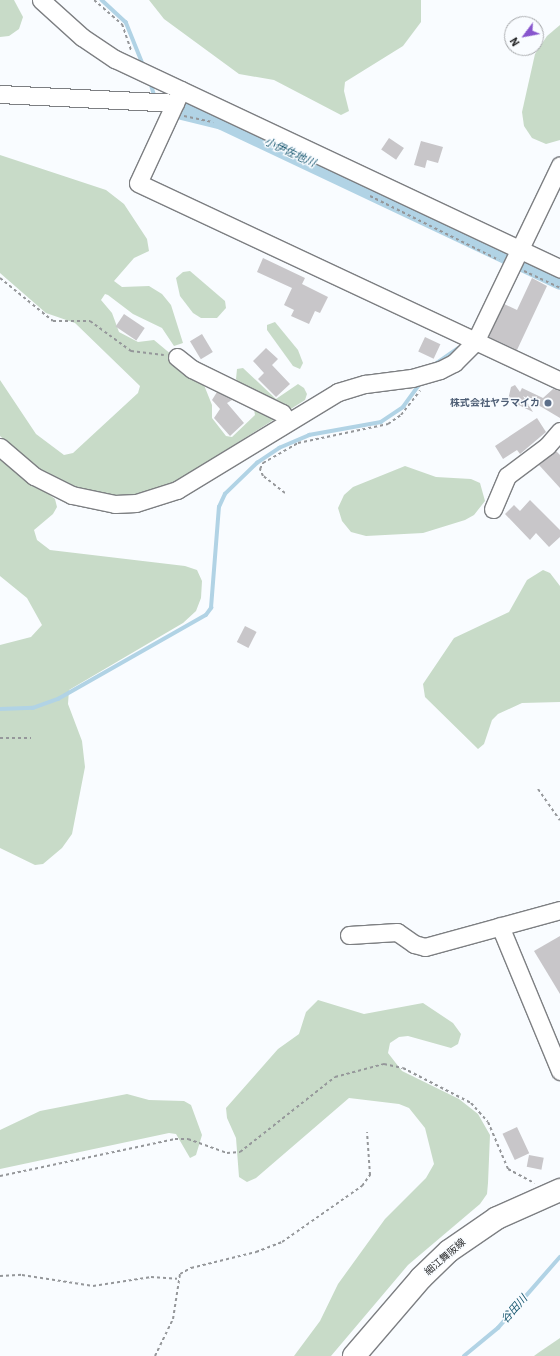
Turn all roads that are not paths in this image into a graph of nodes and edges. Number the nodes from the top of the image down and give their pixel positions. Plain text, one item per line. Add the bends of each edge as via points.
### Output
1 (41, 0) edge
2 (0, 94) edge
3 (175, 105) junction
4 (560, 166) edge
5 (514, 259) junction
6 (560, 268) edge
7 (475, 342) junction
8 (177, 357) road end
9 (560, 381) edge
10 (287, 421) junction
11 (560, 432) edge
12 (0, 447) edge
13 (493, 509) dead end
14 (560, 910) edge
15 (500, 926) junction
16 (349, 936) dead end
17 (560, 1071) edge
18 (552, 1193) edge
19 (354, 1356) edge

1 - 3 street via 82,37 130,66
2 - 3 street
3 - 5 street
3 - 7 street via 138,183
4 - 5 street
5 - 6 street
5 - 7 street
7 - 9 street
7 - 10 street via 454,363 424,376 351,387 326,398
8 - 10 street via 192,368 282,413
10 - 12 street via 177,490 136,503 114,504 72,495 34,476
11 - 13 street via 547,446 508,476
14 - 15 street
15 - 16 street via 425,947 414,944 397,932
15 - 17 street
18 - 19 main road, 細江舞阪線 via 497,1218 449,1251 421,1278

